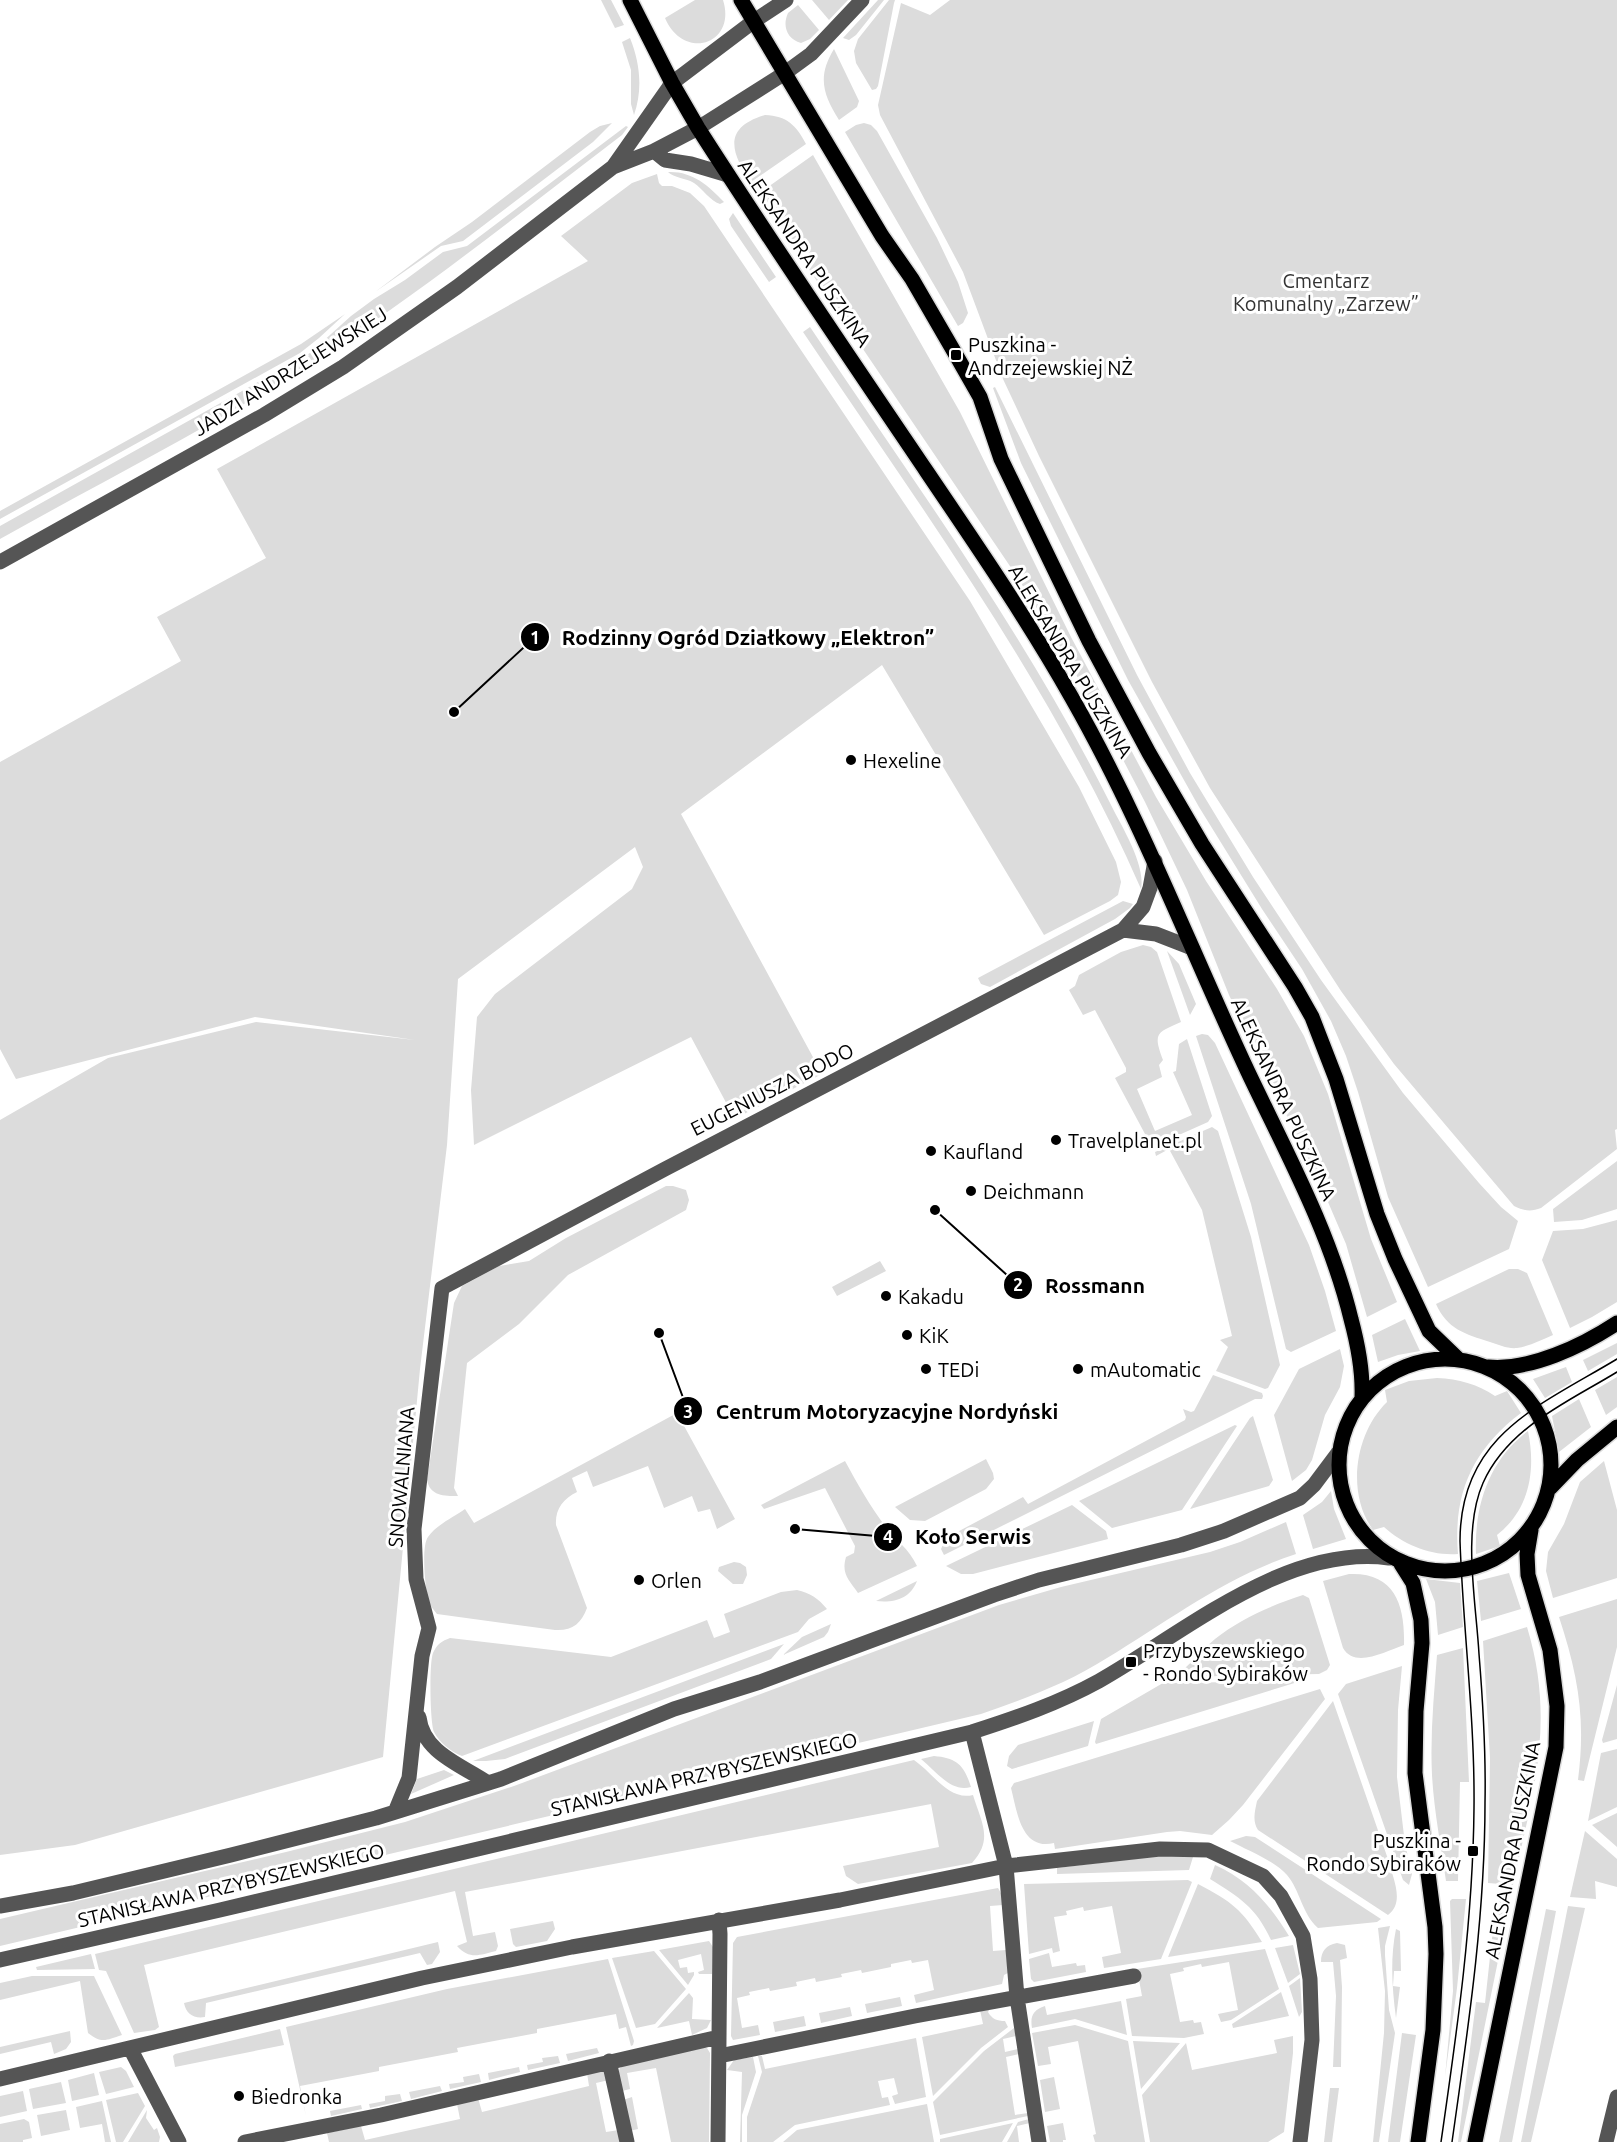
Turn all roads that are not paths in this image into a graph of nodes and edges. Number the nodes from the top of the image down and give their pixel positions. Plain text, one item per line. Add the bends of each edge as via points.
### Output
1 (630, 0) edge
2 (741, 0) edge
3 (786, 0) edge
4 (862, 0) edge
5 (754, 21) junction
6 (785, 73) junction
7 (672, 83) junction
8 (698, 128) junction
9 (654, 151) junction
10 (613, 167) junction
11 (728, 175) junction
12 (0, 562) edge
13 (1155, 861) junction
14 (1124, 930) junction
15 (1192, 948) junction
16 (442, 1287) joint
17 (1617, 1323) edge
18 (1458, 1359) junction
19 (1485, 1366) junction
20 (1362, 1397) junction
21 (1617, 1427) edge
22 (1338, 1453) junction
23 (1550, 1488) junction
24 (1532, 1530) junction
25 (1395, 1561) junction
26 (418, 1705) junction
27 (972, 1732) junction
28 (488, 1783) junction
29 (395, 1812) junction
30 (1006, 1866) junction
31 (0, 1906) edge
32 (718, 1920) junction
33 (0, 1960) edge
34 (1134, 1976) dead end
35 (1017, 1997) junction
36 (719, 2037) junction
37 (130, 2048) junction
38 (719, 2056) junction
39 (609, 2061) junction
40 (0, 2079) edge
41 (1617, 2097) edge
42 (178, 2142) edge
43 (245, 2142) edge
44 (627, 2142) edge
45 (718, 2142) edge
46 (1039, 2142) edge
47 (1300, 2142) edge
48 (1418, 2142) edge
49 (1475, 2142) edge
50 (1606, 2142) edge

1 - 7 main road, ALEKSANDRA PUSZKINA
2 - 5 main road, ALEKSANDRA PUSZKINA
3 - 5 street, JADZI ANDRZEJEWSKIEJ
4 - 6 street, JADZI ANDRZEJEWSKIEJ via 811,54
5 - 6 main road, ALEKSANDRA PUSZKINA
5 - 7 street, JADZI ANDRZEJEWSKIEJ
6 - 8 street, JADZI ANDRZEJEWSKIEJ
6 - 18 main road, ALEKSANDRA PUSZKINA via 980,397 1006,470 1089,641 1149,753 1312,1017 1395,1259 1429,1331
7 - 8 main road, ALEKSANDRA PUSZKINA
7 - 10 street, JADZI ANDRZEJEWSKIEJ
8 - 9 street, JADZI ANDRZEJEWSKIEJ
8 - 11 main road, ALEKSANDRA PUSZKINA
9 - 10 street, JADZI ANDRZEJEWSKIEJ
9 - 11 street via 665,160
10 - 12 street, JADZI ANDRZEJEWSKIEJ via 457,287 343,367
11 - 13 main road, ALEKSANDRA PUSZKINA via 1021,613 1106,760
13 - 14 street, EUGENIUSZA BODO via 1143,907
13 - 15 main road, ALEKSANDRA PUSZKINA
14 - 15 street via 1156,934
14 - 16 street, EUGENIUSZA BODO
15 - 20 main road, ALEKSANDRA PUSZKINA via 1331,1251 1358,1346
16 - 26 street, SNOWALNIANA via 414,1529 416,1579 429,1628
17 - 19 main road via 1589,1340 1533,1362 1509,1368
18 - 19 main road
18 - 20 main road via 1406,1367
19 - 23 main road via 1509,1381 1537,1414 1550,1450
20 - 22 main road via 1345,1424
21 - 23 main road via 1576,1460
22 - 25 main road via 1340,1483 1350,1511 1366,1537
22 - 28 street, STANISŁAWA PRZYBYSZEWSKIEGO via 1300,1498 1224,1532 994,1594 760,1682 674,1709
23 - 24 main road via 1544,1510
24 - 25 main road via 1496,1558 1467,1568 1434,1571
24 - 49 main road, ALEKSANDRA PUSZKINA via 1528,1575 1552,1659 1556,1747
25 - 27 street, STANISŁAWA PRZYBYSZEWSKIEGO via 1376,1556 1350,1557 1272,1579 1235,1597 1078,1692 1024,1716
25 - 48 main road via 1413,1583 1421,1620 1415,1773 1435,1927 1432,2030
26 - 28 street, SNOWALNIANA via 419,1722 435,1748
26 - 29 street, SNOWALNIANA via 409,1778
27 - 30 street
27 - 33 street, STANISŁAWA PRZYBYSZEWSKIEGO
28 - 29 street, STANISŁAWA PRZYBYSZEWSKIEGO
29 - 31 street, STANISŁAWA PRZYBYSZEWSKIEGO via 208,1861
30 - 32 street
30 - 35 street
30 - 47 street via 1160,1849 1209,1850 1252,1869 1270,1883 1303,1936 1310,1979 1312,2040
32 - 36 street
32 - 37 street via 422,1978
34 - 35 street
35 - 38 street
35 - 46 street
36 - 38 street
36 - 39 street
37 - 40 street
37 - 42 street
38 - 45 street
39 - 43 street via 381,2115
39 - 44 street
41 - 50 street

